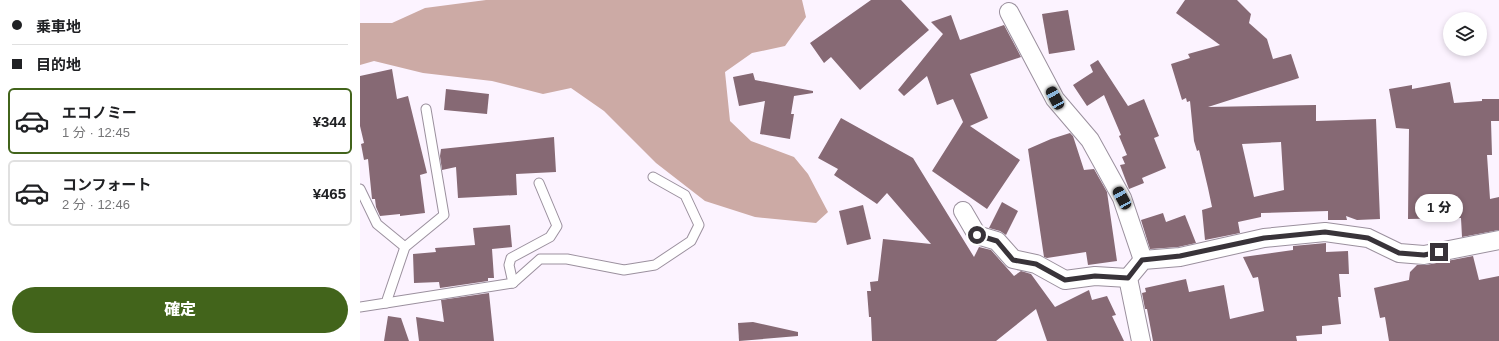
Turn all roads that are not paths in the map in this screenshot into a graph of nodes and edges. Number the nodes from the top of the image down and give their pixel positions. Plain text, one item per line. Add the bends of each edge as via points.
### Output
1 (1009, 12) dead end
2 (426, 109) dead end
3 (653, 177) dead end
4 (539, 183) dead end
5 (360, 189) edge
6 (963, 210) dead end
7 (1499, 240) edge
8 (405, 246) junction
9 (1142, 260) junction
10 (1128, 278) junction
11 (513, 283) junction
12 (386, 303) junction
13 (360, 307) edge
14 (1141, 341) edge

1 - 9 street via 1055,98 1090,140 1122,198
2 - 8 lane via 444,215
3 - 11 lane via 685,195 699,225 691,241 655,265 624,270 567,259 540,259
4 - 11 lane via 557,226 550,237 511,258 509,265
5 - 8 lane via 377,224
6 - 10 street via 977,235 997,241 1013,260 1036,264 1065,280 1095,276
7 - 9 street via 1424,255 1399,253 1368,238 1325,232 1264,238 1180,256
8 - 12 lane
9 - 10 street
10 - 14 street
11 - 12 lane
12 - 13 lane

